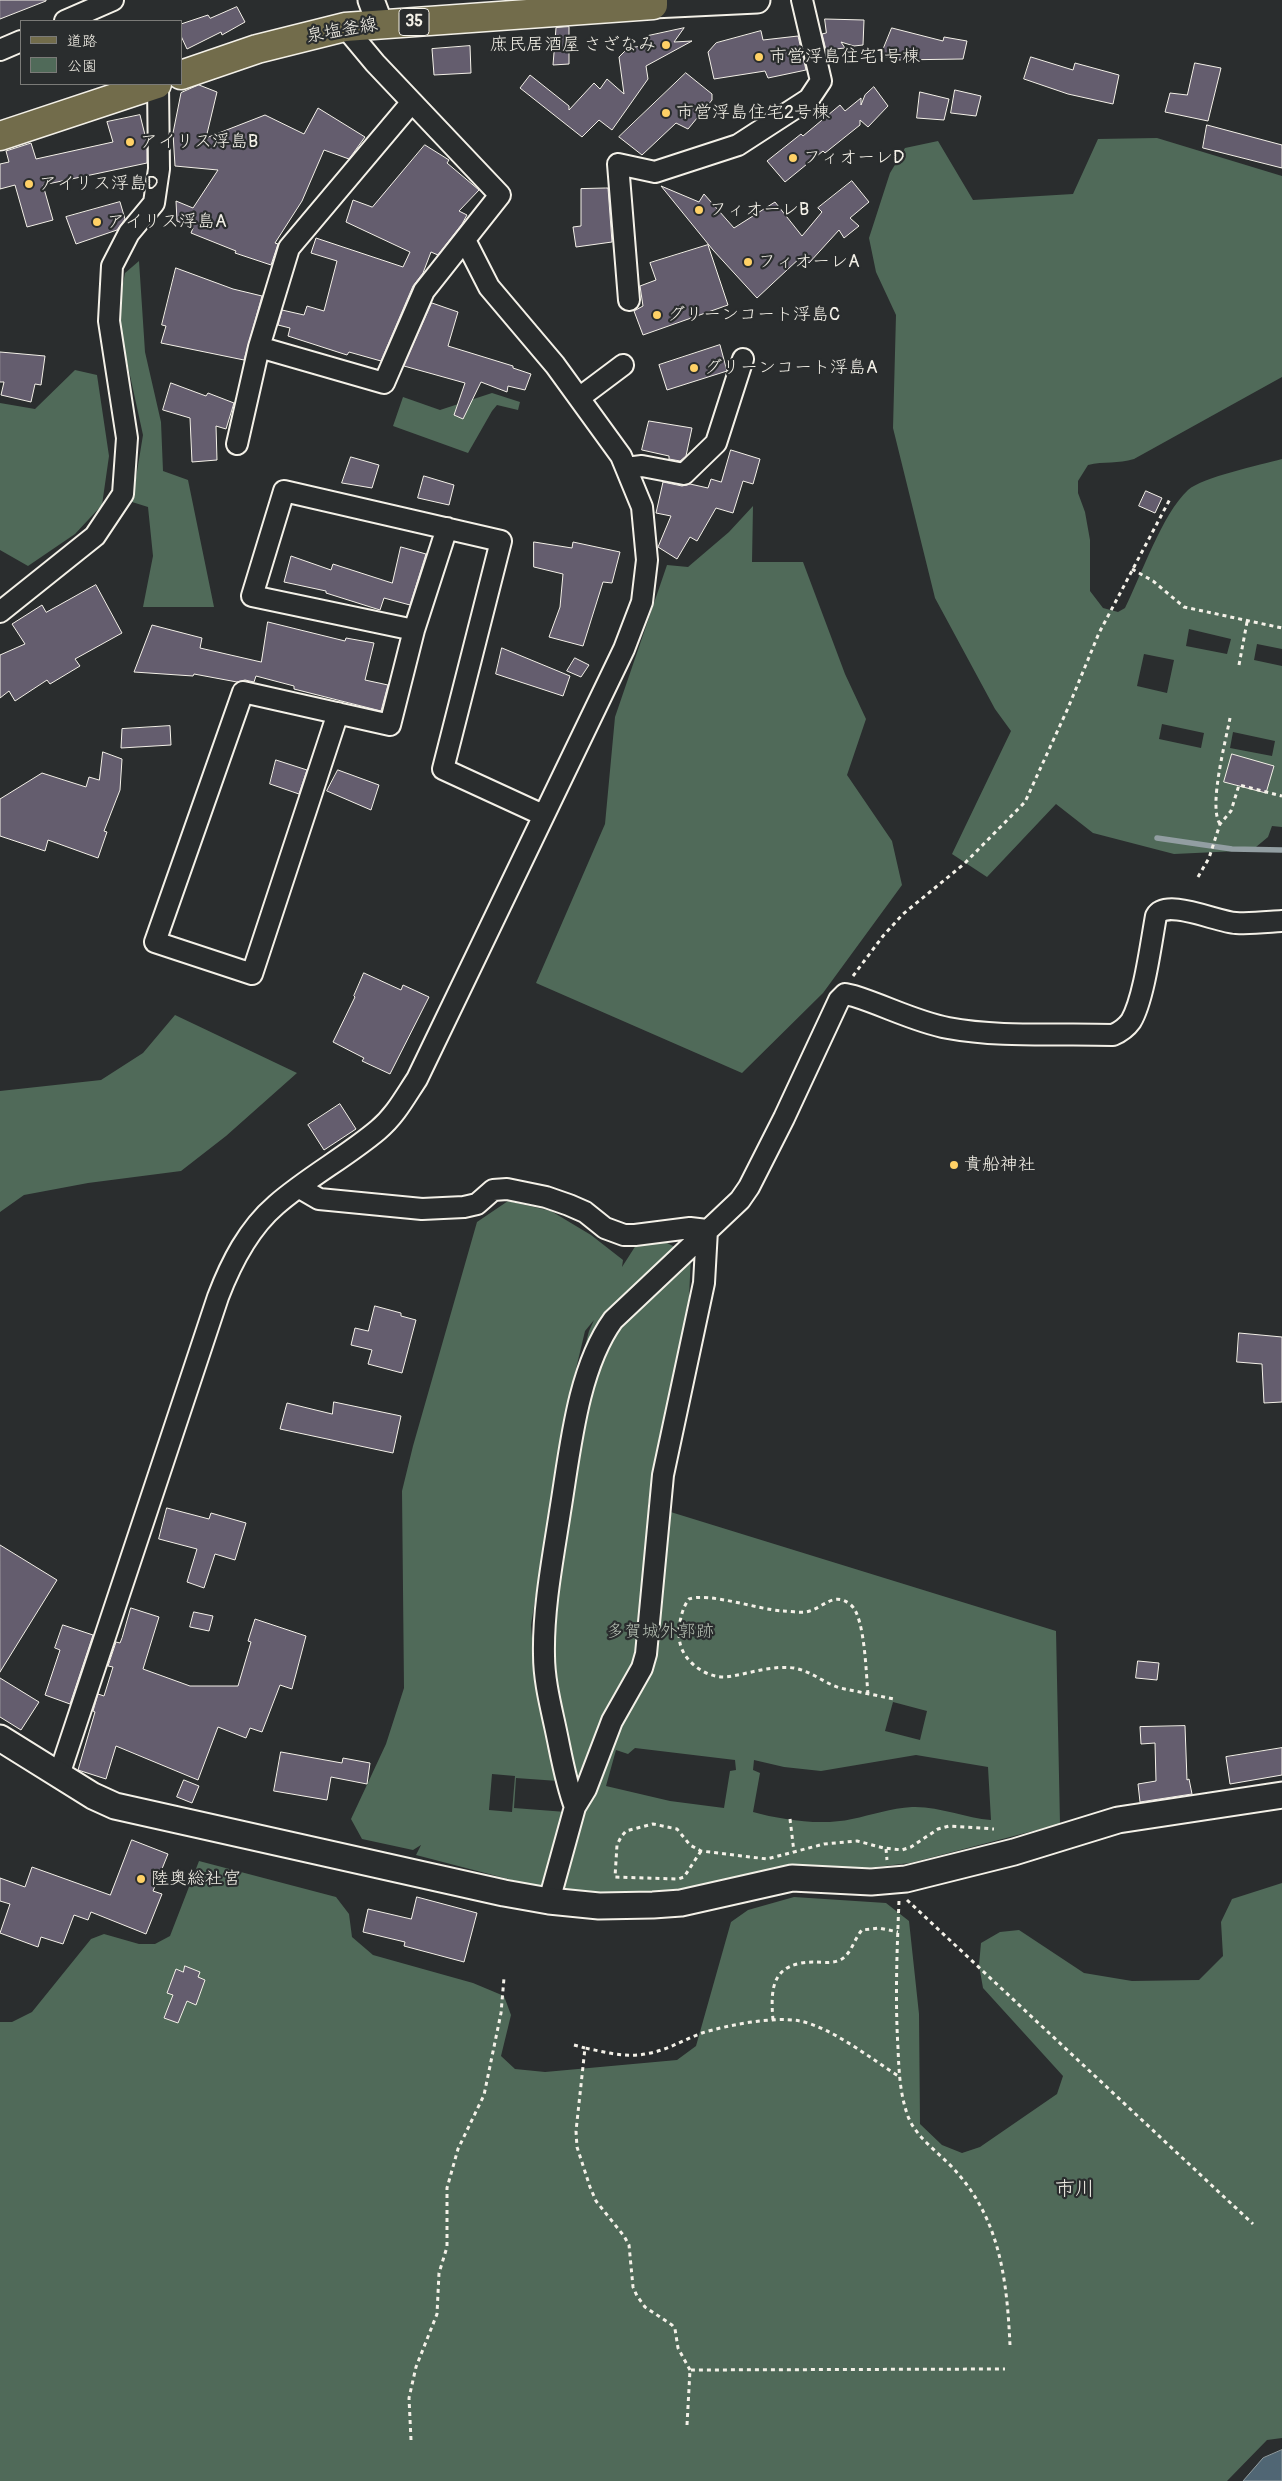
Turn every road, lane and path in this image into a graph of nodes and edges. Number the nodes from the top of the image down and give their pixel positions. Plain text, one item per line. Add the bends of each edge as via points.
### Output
1 (113, 0) edge
2 (758, 0) edge
3 (802, 0) edge
4 (653, 2) edge
5 (376, 12) edge
6 (67, 20) edge
7 (345, 27) junction
8 (20, 40) edge
9 (0, 50) edge
10 (182, 75) edge
11 (154, 85) edge
12 (157, 85) edge
13 (412, 102) junction
14 (0, 136) edge
15 (465, 240) junction
16 (629, 300) dead end
17 (259, 346) junction
18 (743, 359) dead end
19 (623, 365) dead end
20 (579, 398) junction
21 (237, 444) dead end
22 (626, 468) junction
23 (1170, 499) dead end
24 (447, 528) junction
25 (1132, 569) junction
26 (0, 612) edge
27 (1247, 622) junction
28 (1282, 628) edge
29 (414, 630) junction
30 (1239, 664) dead end
31 (338, 713) junction
32 (1230, 718) dead end
33 (1282, 796) edge
34 (543, 815) junction
35 (1220, 824) junction
36 (1198, 877) dead end
37 (1282, 921) edge
38 (845, 994) junction
39 (300, 1188) junction
40 (707, 1230) junction
41 (868, 1694) junction
42 (894, 1699) dead end
43 (0, 1738) edge
44 (59, 1775) junction
45 (1282, 1795) edge
46 (575, 1807) junction
47 (790, 1819) dead end
48 (994, 1829) dead end
49 (701, 1851) junction
50 (794, 1852) junction
51 (899, 1893) dead end
52 (906, 1900) dead end
53 (549, 1901) junction
54 (898, 1932) junction
55 (504, 1978) dead end
56 (773, 2020) junction
57 (574, 2046) dead end
58 (585, 2048) junction
59 (900, 2076) junction
60 (1253, 2224) dead end
61 (1010, 2345) dead end
62 (1005, 2369) dead end
63 (690, 2370) junction
64 (687, 2425) dead end
65 (412, 2440) dead end

1 - 6 street
2 - 4 street
3 - 16 street via 822,81 808,98 738,145 655,172 618,164
4 - 5 main road, 泉塩釜線 / 35
5 - 7 main road, 泉塩釜線 / 35
7 - 10 main road, 泉塩釜線 / 35 via 257,49
7 - 13 street
8 - 9 street
11 - 14 main road
12 - 26 street via 159,169 154,203 129,233 112,266 108,321 127,438 123,494 94,536
13 - 15 street via 500,195
13 - 17 street via 289,248
15 - 17 street via 424,291 384,383
15 - 20 street via 490,287
17 - 21 street
18 - 22 street via 716,443 684,474 642,466
19 - 20 street
20 - 22 street via 621,456
22 - 34 street via 642,507 647,560 642,602 603,695
23 - 25 path
24 - 29 street
24 - 29 street via 284,491 252,596
24 - 34 street via 501,541 443,769
25 - 27 path via 1153,581 1184,607
25 - 38 path via 1099,633 1025,802 964,864 904,914 860,966
27 - 28 path
27 - 30 path
29 - 31 street via 390,725
31 - 31 street via 243,692 155,942 252,974
32 - 35 path via 1216,802
33 - 35 path via 1239,784 1231,811
34 - 39 street via 417,1079 378,1130
35 - 36 path
37 - 38 street via 1236,923 1177,909 1159,910 1134,1012 1127,1027 1112,1035 948,1028
38 - 40 street via 839,1000 749,1187 733,1208
39 - 40 street via 319,1199 422,1209 477,1204 493,1190 507,1189 577,1208 605,1228 624,1234 690,1228
39 - 44 street via 276,1205 245,1239 227,1274
40 - 46 street via 704,1283 663,1475 646,1654 642,1668 612,1720 586,1789
40 - 46 street via 613,1320 600,1338 590,1362 574,1430 555,1541 544,1656 552,1712
41 - 41 path via 832,1686 795,1668 768,1668 724,1677 695,1667 681,1649 679,1640 685,1604 689,1599 703,1597 780,1611 806,1612 834,1599 846,1601 859,1618
41 - 42 path
43 - 44 street
44 - 53 street via 115,1806
45 - 53 street via 1118,1820 1014,1852 906,1879 870,1882 792,1878 681,1903 653,1905 599,1906
46 - 53 street
47 - 50 path
48 - 50 path via 938,1828 902,1850 857,1841 824,1844
49 - 49 path via 690,1845 677,1828 652,1824 639,1826 620,1837 615,1877 678,1879 684,1877
49 - 50 path via 767,1859
51 - 54 path
52 - 60 path
54 - 56 path via 879,1928 862,1930 840,1960 797,1964 784,1970 777,1975 772,1987
54 - 59 path
55 - 65 path via 484,2095 458,2150 447,2188 447,2247 439,2274 439,2304 409,2398
56 - 58 path via 703,2033 643,2055 621,2055
56 - 59 path via 814,2025
57 - 58 path
58 - 63 path via 577,2147 596,2201 629,2245 637,2296 675,2329 678,2348
59 - 61 path via 901,2093 915,2131 952,2165 968,2185 990,2226 1004,2272
62 - 63 path
63 - 64 path

